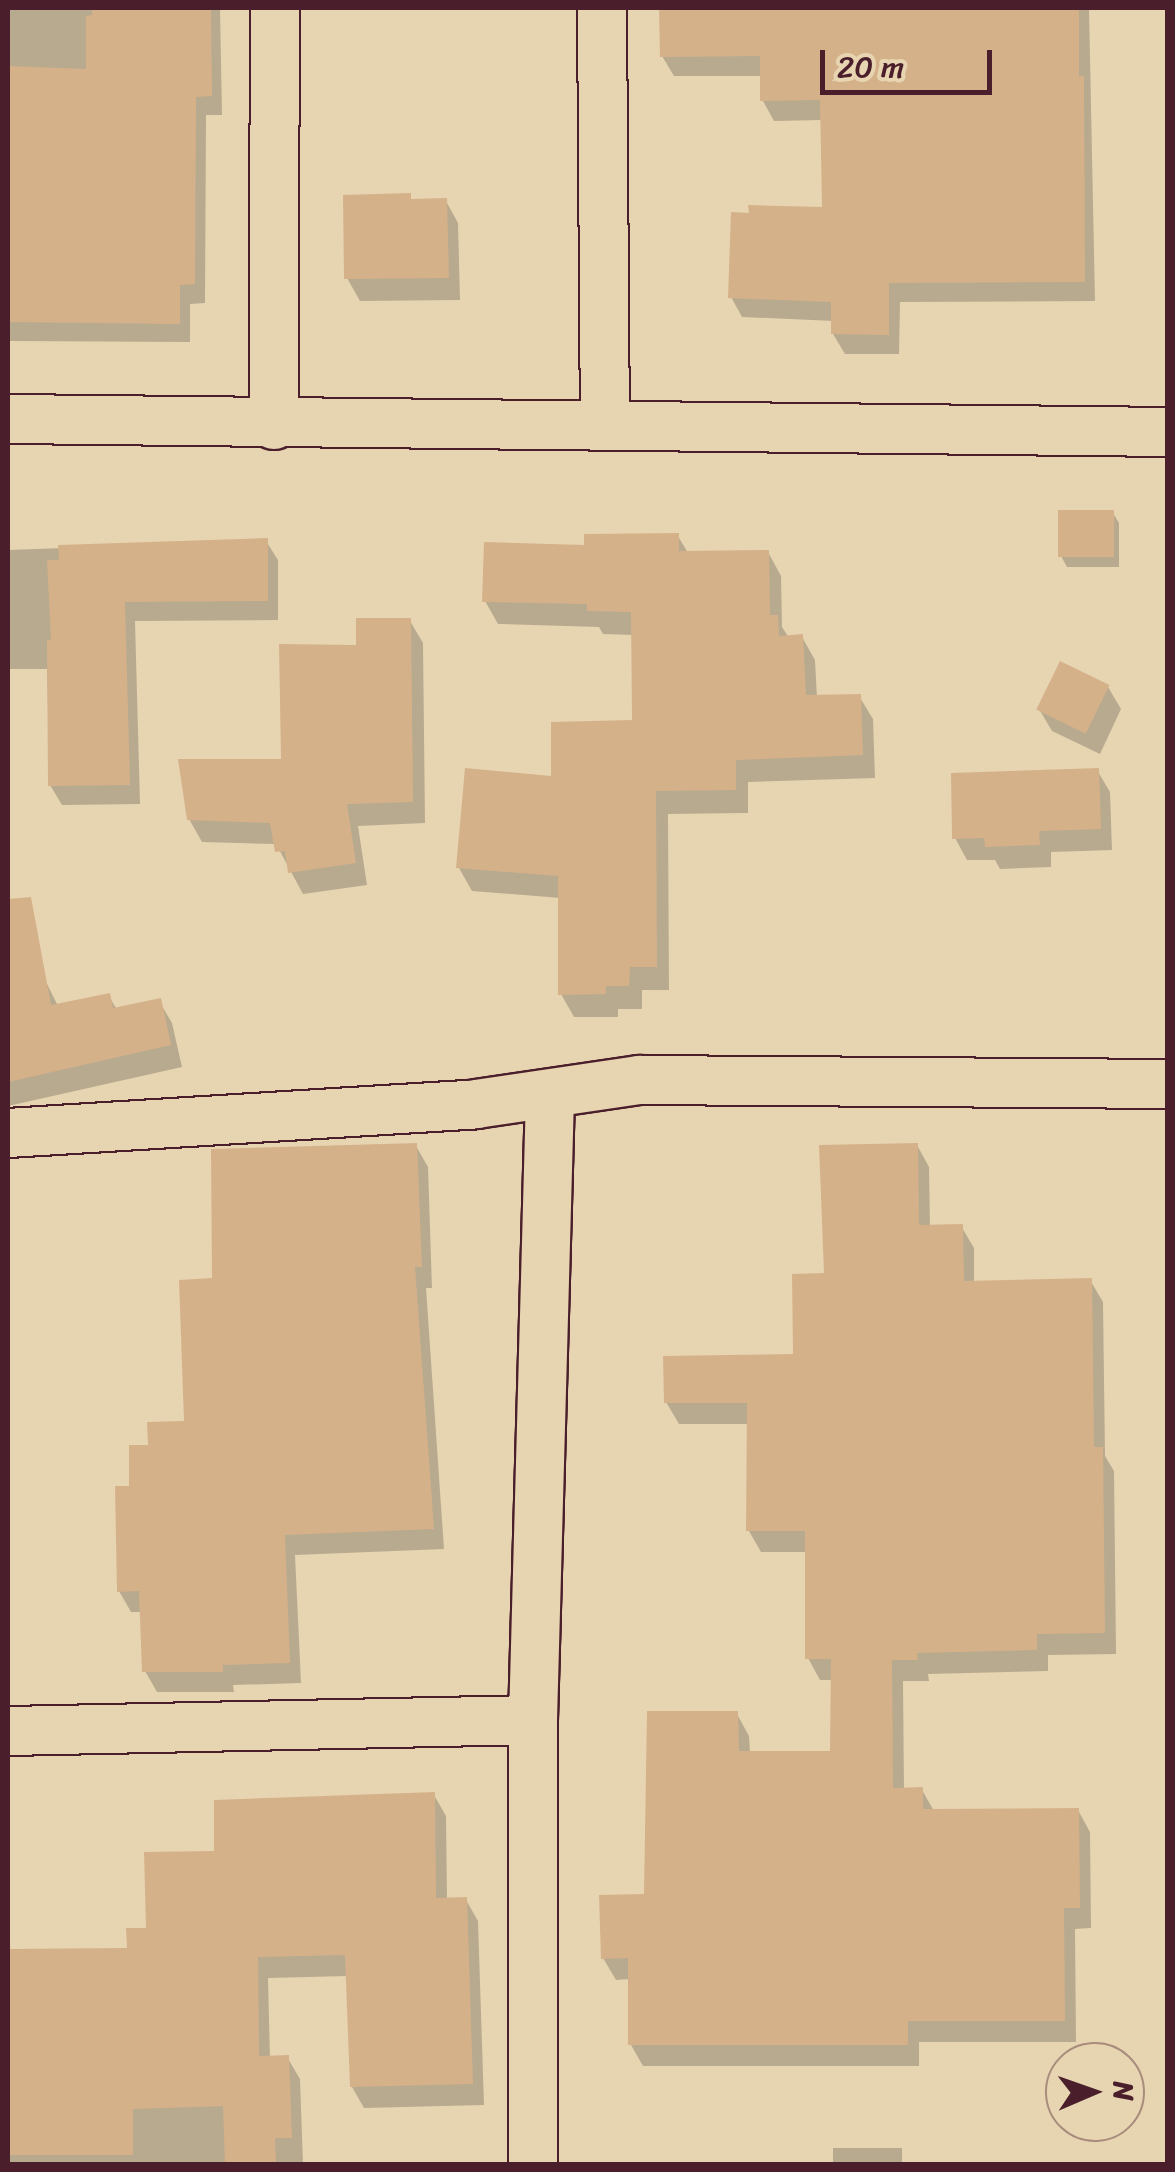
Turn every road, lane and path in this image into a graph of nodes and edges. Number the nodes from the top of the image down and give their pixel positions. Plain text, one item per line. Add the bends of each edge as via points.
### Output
1 (275, 8) edge
2 (602, 8) edge
3 (8, 419) edge
4 (274, 425) junction
5 (605, 426) junction
6 (1168, 432) edge
7 (1168, 1084) edge
8 (550, 1095) junction
9 (8, 1133) edge
10 (534, 1720) junction
11 (8, 1731) edge
12 (534, 2164) edge

1 - 4 street
2 - 5 street
3 - 4 street
4 - 5 street
5 - 6 street
7 - 8 street via 640,1080
8 - 9 street
8 - 10 street
10 - 11 street
10 - 12 street

